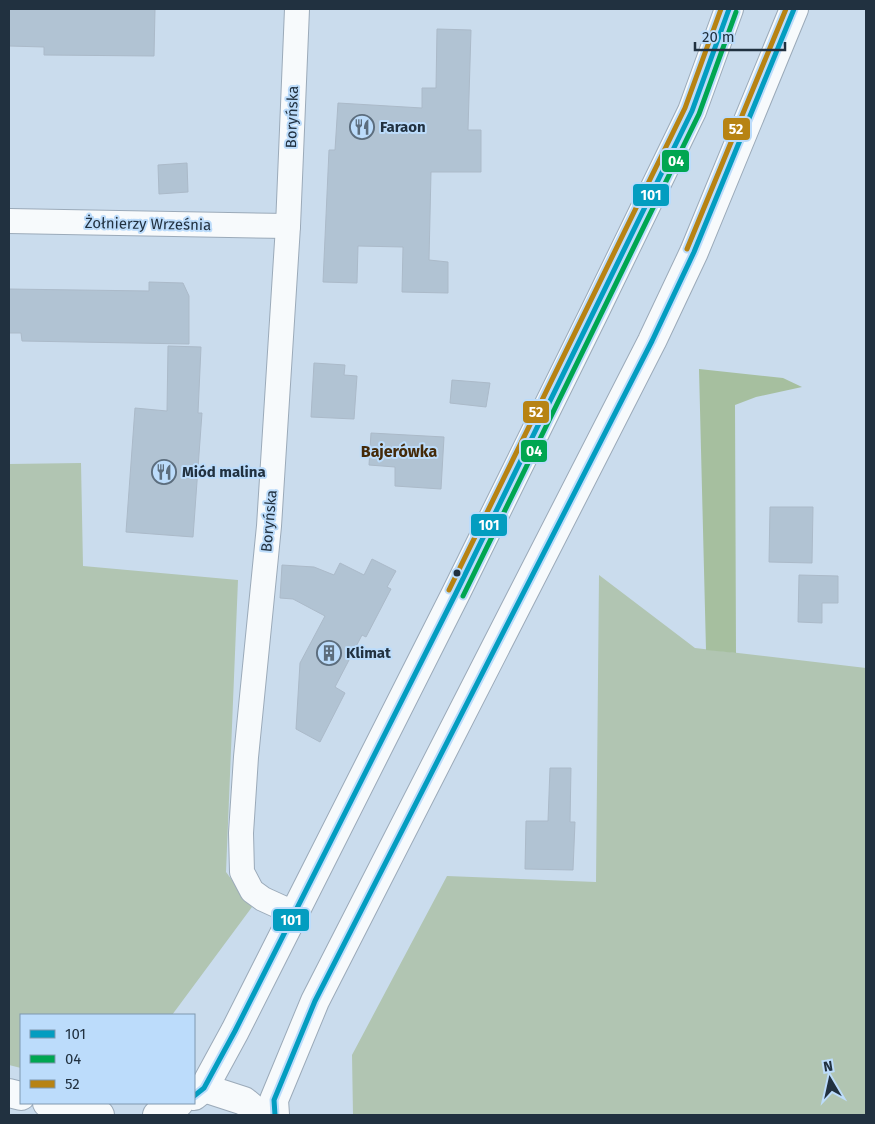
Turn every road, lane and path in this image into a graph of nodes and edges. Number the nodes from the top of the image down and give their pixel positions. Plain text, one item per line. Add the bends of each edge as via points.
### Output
1 (297, 9) edge
2 (729, 9) edge
3 (794, 9) edge
4 (9, 221) edge
5 (288, 226) junction
6 (296, 914) junction
7 (199, 1092) edge
8 (51, 1104) edge
9 (177, 1104) edge
10 (100, 1115) edge
11 (157, 1115) edge
12 (262, 1115) edge
13 (275, 1115) edge

1 - 5 street, Boryńska
2 - 6 street via 692,111
3 - 13 street via 694,252 652,341 315,1001 274,1100
4 - 5 street, Żołnierzy Września
5 - 6 street, Boryńska via 269,526 241,833 242,872 252,891
6 - 7 street
7 - 12 street via 244,1102
8 - 10 street
9 - 11 street

